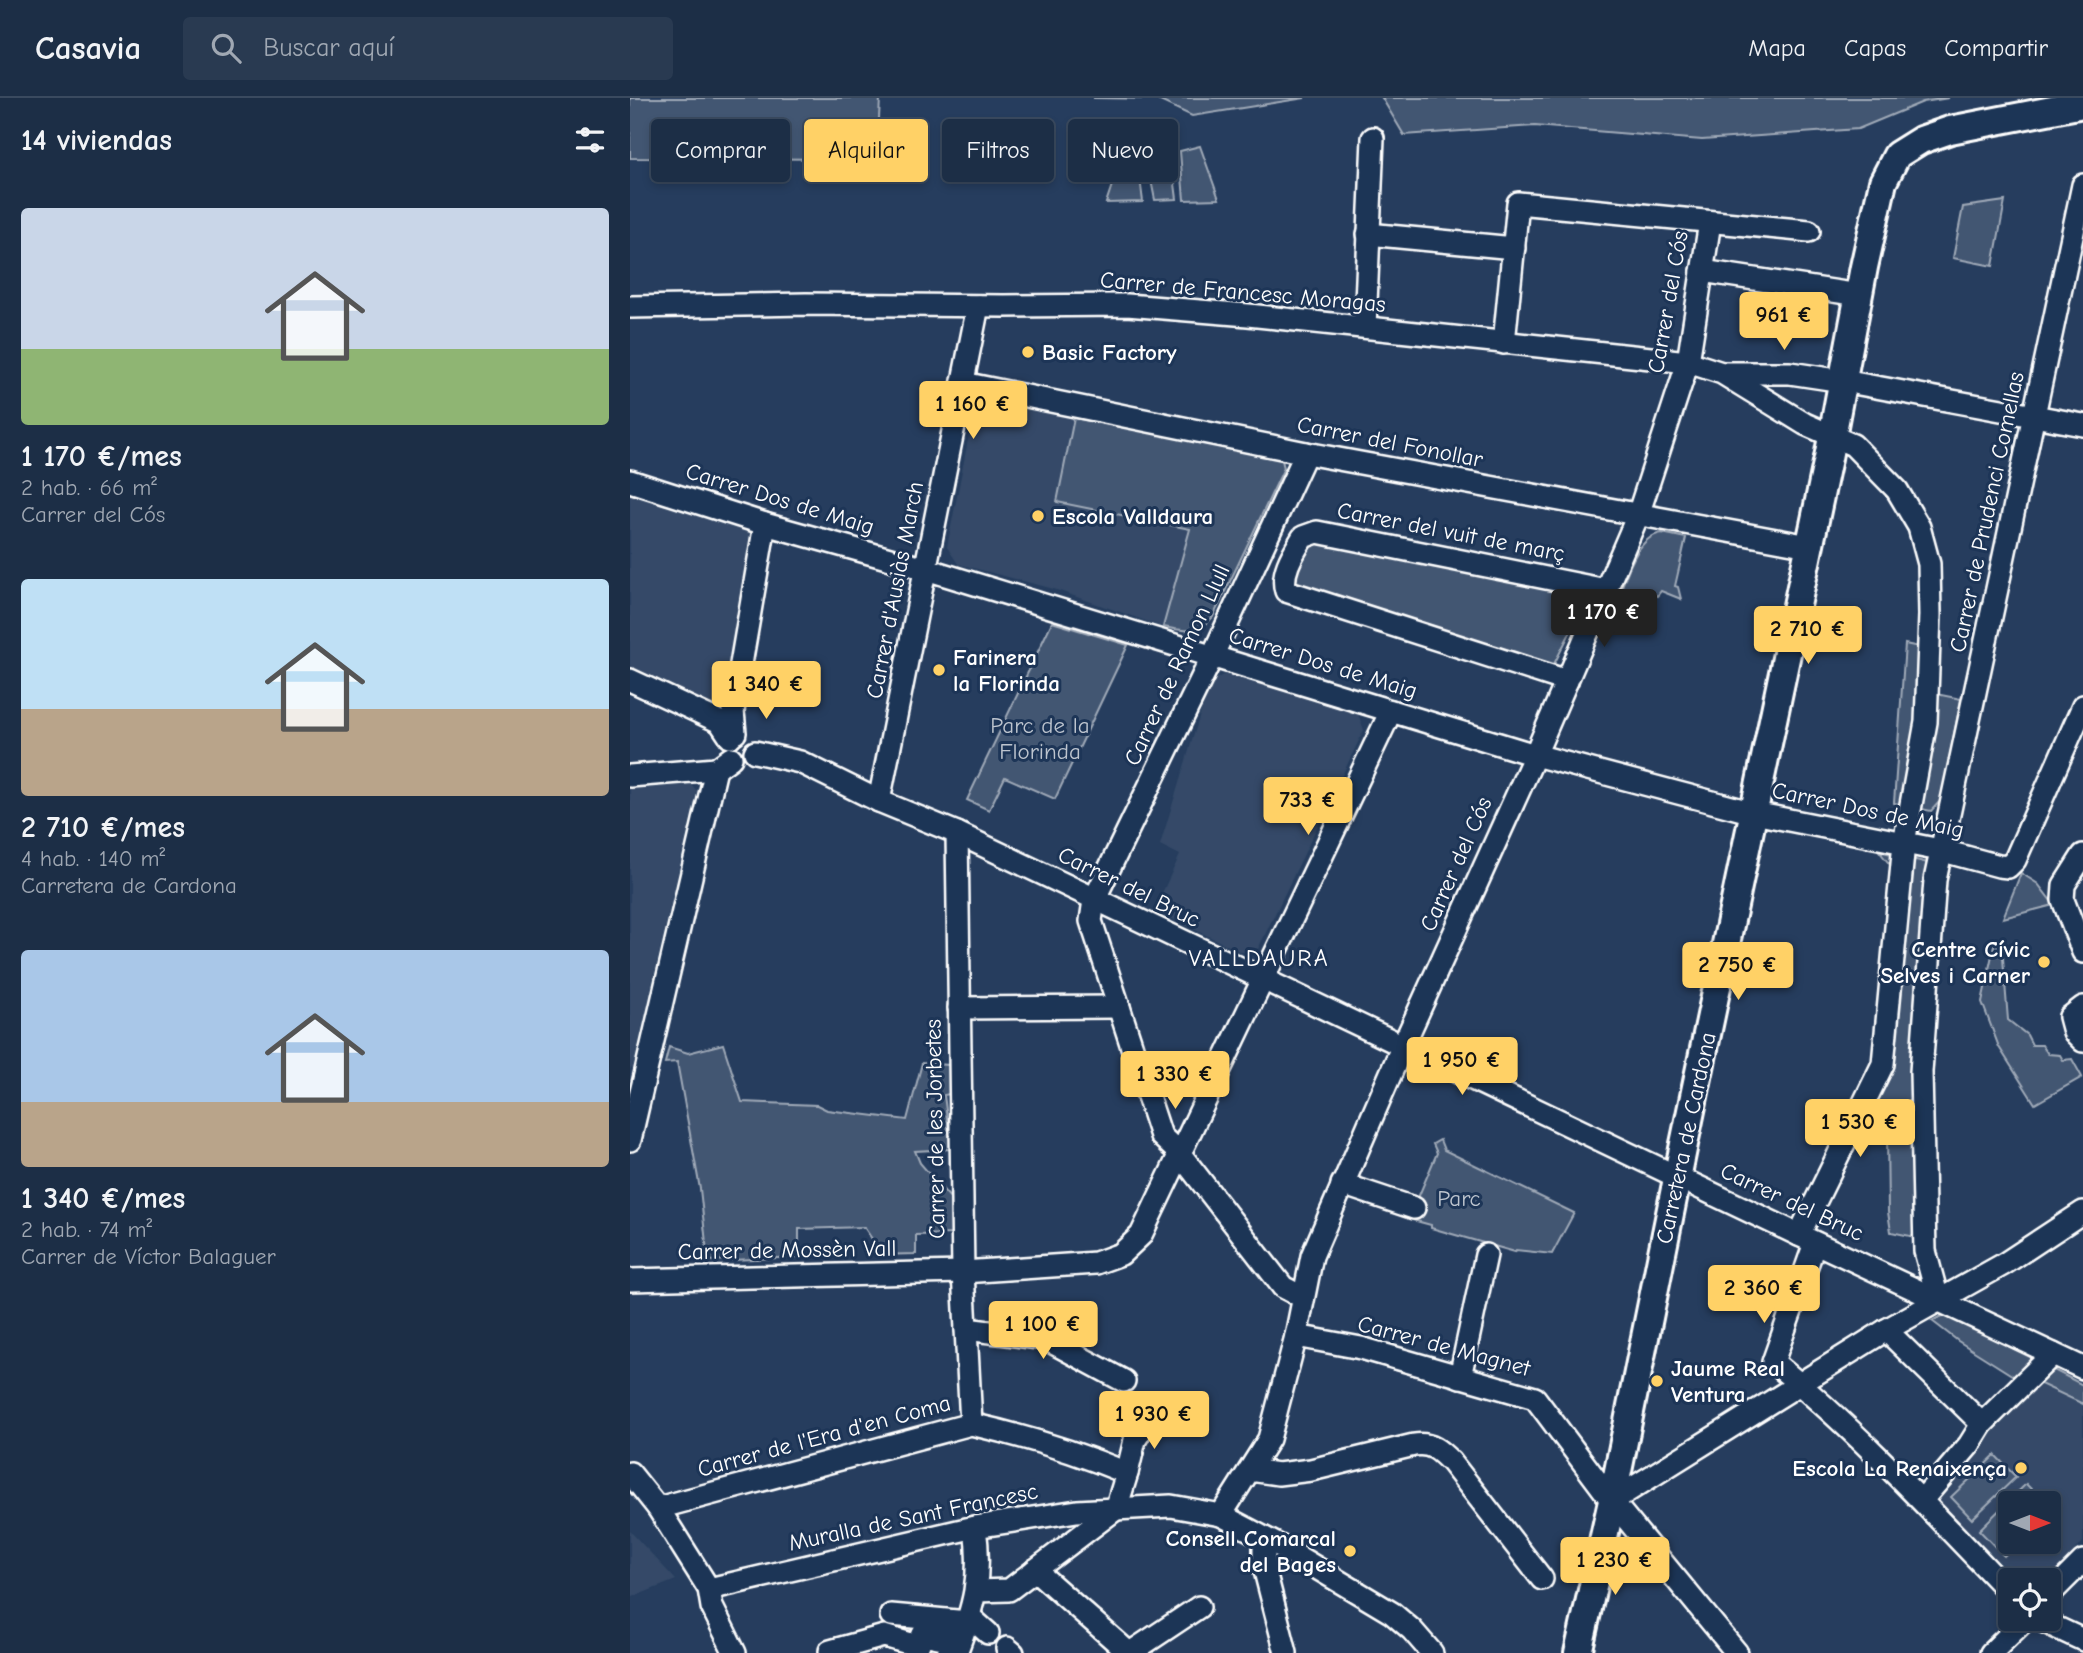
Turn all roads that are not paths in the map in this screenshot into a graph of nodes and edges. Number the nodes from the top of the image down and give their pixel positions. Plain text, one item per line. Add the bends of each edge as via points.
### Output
1 (2083, 104) edge
2 (1373, 138) dead end
3 (2082, 185) edge
4 (1710, 222) junction
5 (1809, 231) dead end
6 (1368, 234) junction
7 (1514, 248) junction
8 (1702, 271) junction
9 (1859, 295) junction
10 (978, 306) junction
11 (630, 307) edge
12 (1365, 327) junction
13 (1504, 343) junction
14 (1688, 362) junction
15 (1722, 373) junction
16 (1843, 381) junction
17 (963, 383) junction
18 (2035, 415) junction
19 (2083, 425) edge
20 (1830, 447) junction
21 (1306, 453) junction
22 (630, 481) edge
23 (1638, 515) junction
24 (765, 524) junction
25 (1809, 546) junction
26 (926, 569) junction
27 (1606, 590) junction
28 (1212, 657) junction
29 (630, 680) edge
30 (1567, 681) junction
31 (2083, 706) edge
32 (1391, 711) junction
33 (733, 735) junction
34 (755, 752) junction
35 (1535, 755) junction
36 (723, 764) junction
37 (630, 776) edge
38 (879, 801) junction
39 (1754, 813) junction
40 (957, 834) junction
41 (1904, 842) junction
42 (1940, 849) junction
43 (2083, 855) edge
44 (1094, 900) junction
45 (2083, 953) edge
46 (1263, 980) junction
47 (1119, 1007) junction
48 (959, 1009) junction
49 (2077, 1012) edge
50 (2083, 1041) edge
51 (1403, 1045) junction
52 (630, 1140) edge
53 (1180, 1154) junction
54 (1677, 1177) junction
55 (1342, 1184) junction
56 (1414, 1208) dead end
57 (2083, 1212) edge
58 (1807, 1239) junction
59 (1486, 1255) dead end
60 (963, 1272) junction
61 (630, 1280) edge
62 (1302, 1297) junction
63 (1938, 1299) junction
64 (966, 1329) junction
65 (1886, 1330) junction
66 (1296, 1336) junction
67 (2053, 1354) junction
68 (2083, 1368) edge
69 (1460, 1377) junction
70 (1124, 1381) dead end
71 (1801, 1385) junction
72 (1149, 1417) dead end
73 (971, 1424) junction
74 (1982, 1424) junction
75 (1250, 1470) junction
76 (630, 1473) edge
77 (1127, 1473) junction
78 (1922, 1500) junction
79 (1612, 1501) junction
80 (658, 1508) junction
81 (1116, 1509) junction
82 (1221, 1515) junction
83 (975, 1527) junction
84 (1264, 1538) junction
85 (2083, 1561) edge
86 (1035, 1570) junction
87 (1542, 1579) dead end
88 (1998, 1580) edge
89 (2061, 1583) edge
90 (709, 1589) junction
91 (976, 1591) junction
92 (1199, 1607) dead end
93 (891, 1615) dead end
94 (969, 1619) junction
95 (2061, 1630) edge
96 (2014, 1631) edge
97 (988, 1633) dead end
98 (2083, 1640) edge
99 (735, 1653) edge
100 (832, 1653) edge
101 (948, 1653) edge
102 (956, 1653) edge
103 (1130, 1653) edge
104 (1286, 1653) edge
105 (1432, 1653) edge
106 (1578, 1653) edge
107 (1737, 1653) edge
108 (1991, 1653) edge

1 - 9 main road, Carretera de Cardona via 1950,130 1897,155 1883,182
2 - 6 street
3 - 18 street, Carrer de Prudenci Comellas
4 - 5 street
4 - 7 street via 1518,203
4 - 8 street, Carrer del Cós
6 - 7 street
6 - 12 street
7 - 13 street
8 - 9 street
8 - 14 street, Carrer del Cós
9 - 16 main road, Carretera de Cardona
10 - 11 street, Carrer de Francesc Moragas
10 - 12 street, Carrer de Francesc Moragas via 1127,305
10 - 17 street, Carrer d'Ausiàs March
12 - 13 street, Carrer de Francesc Moragas
13 - 14 street, Carrer de Francesc Moragas
14 - 15 street, Carrer de Francesc Moragas
14 - 23 street, Carrer del Cós
15 - 16 street, Carrer de Francesc Moragas via 1790,373
15 - 20 street, Carrer de Francesc Moragas via 1805,424
16 - 18 street, Carrer de Francesc Moragas
16 - 20 main road, Carretera de Cardona
17 - 21 street, Carrer del Fonollar
17 - 26 street, Carrer d'Ausiàs March
18 - 19 street, Carrer de Francesc Moragas
18 - 42 street, Carrer de Prudenci Comellas
20 - 25 main road, Carretera de Cardona
20 - 41 street, Carrer de Francesc Moragas via 1853,445 1897,490 1919,527 1929,564 1926,722
21 - 23 street, Carrer del Fonollar
21 - 28 street, Carrer de Ramon Llull
22 - 24 street, Carrer Dos de Maig
23 - 25 street, Carrer del Fonollar
23 - 27 street, Carrer del Cós
24 - 26 street, Carrer Dos de Maig
24 - 33 street via 733,711
25 - 39 main road, Carretera de Cardona
26 - 28 street, Carrer Dos de Maig
26 - 38 street, Carrer d'Ausiàs March
27 - 30 street, Carrer del Cós
27 - 30 street, Carrer del vuit de març via 1317,532 1303,537 1294,551 1285,575 1286,591
28 - 32 street, Carrer Dos de Maig
28 - 44 street, Carrer de Ramon Llull
29 - 33 street via 720,722
30 - 35 street, Carrer del Cós
31 - 42 street, Carrer Dos de Maig via 2015,860 2008,867 1999,866
32 - 35 street, Carrer Dos de Maig
32 - 46 street, Carrer de Mossèn Vall
33 - 34 street via 751,736
33 - 36 street
34 - 36 street via 745,762
34 - 38 street, Carrer del Bruc via 800,762
35 - 39 street, Carrer Dos de Maig
35 - 51 street, Carrer del Cós
36 - 37 street
36 - 52 street
38 - 40 street, Carrer del Bruc
39 - 41 street, Carrer Dos de Maig
39 - 54 main road, Carretera de Cardona
40 - 44 street, Carrer del Bruc
40 - 48 street, Carrer de les Jorbetes
41 - 42 street, Carrer Dos de Maig
41 - 58 street, Carrer de Francesc Moragas via 1883,1064
42 - 63 street, Carrer de Prudenci Comellas via 1921,1072 1925,1251
43 - 45 street via 2064,885 2063,900
44 - 46 street, Carrer del Bruc
44 - 47 street via 1091,921
46 - 51 street, Carrer del Bruc
46 - 53 street, Carrer de Mossèn Vall
47 - 48 street
47 - 53 street via 1161,1136
48 - 60 street, Carrer de les Jorbetes
49 - 50 street via 2074,1032
51 - 54 street, Carrer del Bruc
51 - 55 street, Carrer del Cós
53 - 60 street, Carrer de Mossèn Vall via 1141,1235 1109,1260
53 - 62 street via 1283,1287
54 - 58 street, Carrer del Bruc
54 - 79 main road, Carretera de Cardona
55 - 56 street
55 - 62 street, Carrer del Cós via 1312,1256
57 - 63 street via 2004,1264
58 - 63 street, Carrer del Bruc
58 - 71 street via 1773,1362
59 - 69 street
60 - 61 street, Carrer de Mossèn Vall
60 - 64 street, Carrer de les Jorbetes
62 - 66 street, Carrer del Cós
63 - 65 street
63 - 67 street, Carrer del Bruc
64 - 70 street via 1046,1339
64 - 73 street, Carrer de les Jorbetes
65 - 71 street
65 - 74 street
66 - 69 street, Carrer de Magnet via 1361,1348
66 - 75 street, Carrer del Cós via 1269,1440
67 - 68 street, Carrer del Bruc
67 - 74 street
69 - 79 street, Carrer de Magnet via 1535,1398
71 - 78 street
71 - 79 street
72 - 77 street via 1135,1440
73 - 77 street, Carrer de l'Era d'en Coma via 1021,1436
73 - 80 street, Carrer de l'Era d'en Coma
74 - 78 street
75 - 82 street, Carrer del Cós
75 - 87 street via 1278,1474 1311,1470 1414,1445 1433,1446 1451,1462
76 - 80 street
77 - 81 street
78 - 88 street
79 - 106 main road, Carretera de Cardona
79 - 107 street, Carrer de Magnet
80 - 90 street
81 - 82 street, Muralla de Sant Francesc via 1171,1506
81 - 83 street, Muralla de Sant Francesc
81 - 86 street
82 - 84 street, Muralla de Sant Francesc
83 - 90 street, Muralla de Sant Francesc
83 - 91 street
84 - 104 street via 1264,1567
84 - 105 street, Muralla de Sant Francesc via 1392,1613
85 - 89 street
86 - 91 street via 1009,1590
86 - 103 street
90 - 99 street via 712,1607
91 - 94 street
92 - 103 street
93 - 94 street
94 - 97 street
94 - 102 street
95 - 98 street
96 - 108 street
100 - 101 street via 884,1636 918,1646 923,1634 953,1640

